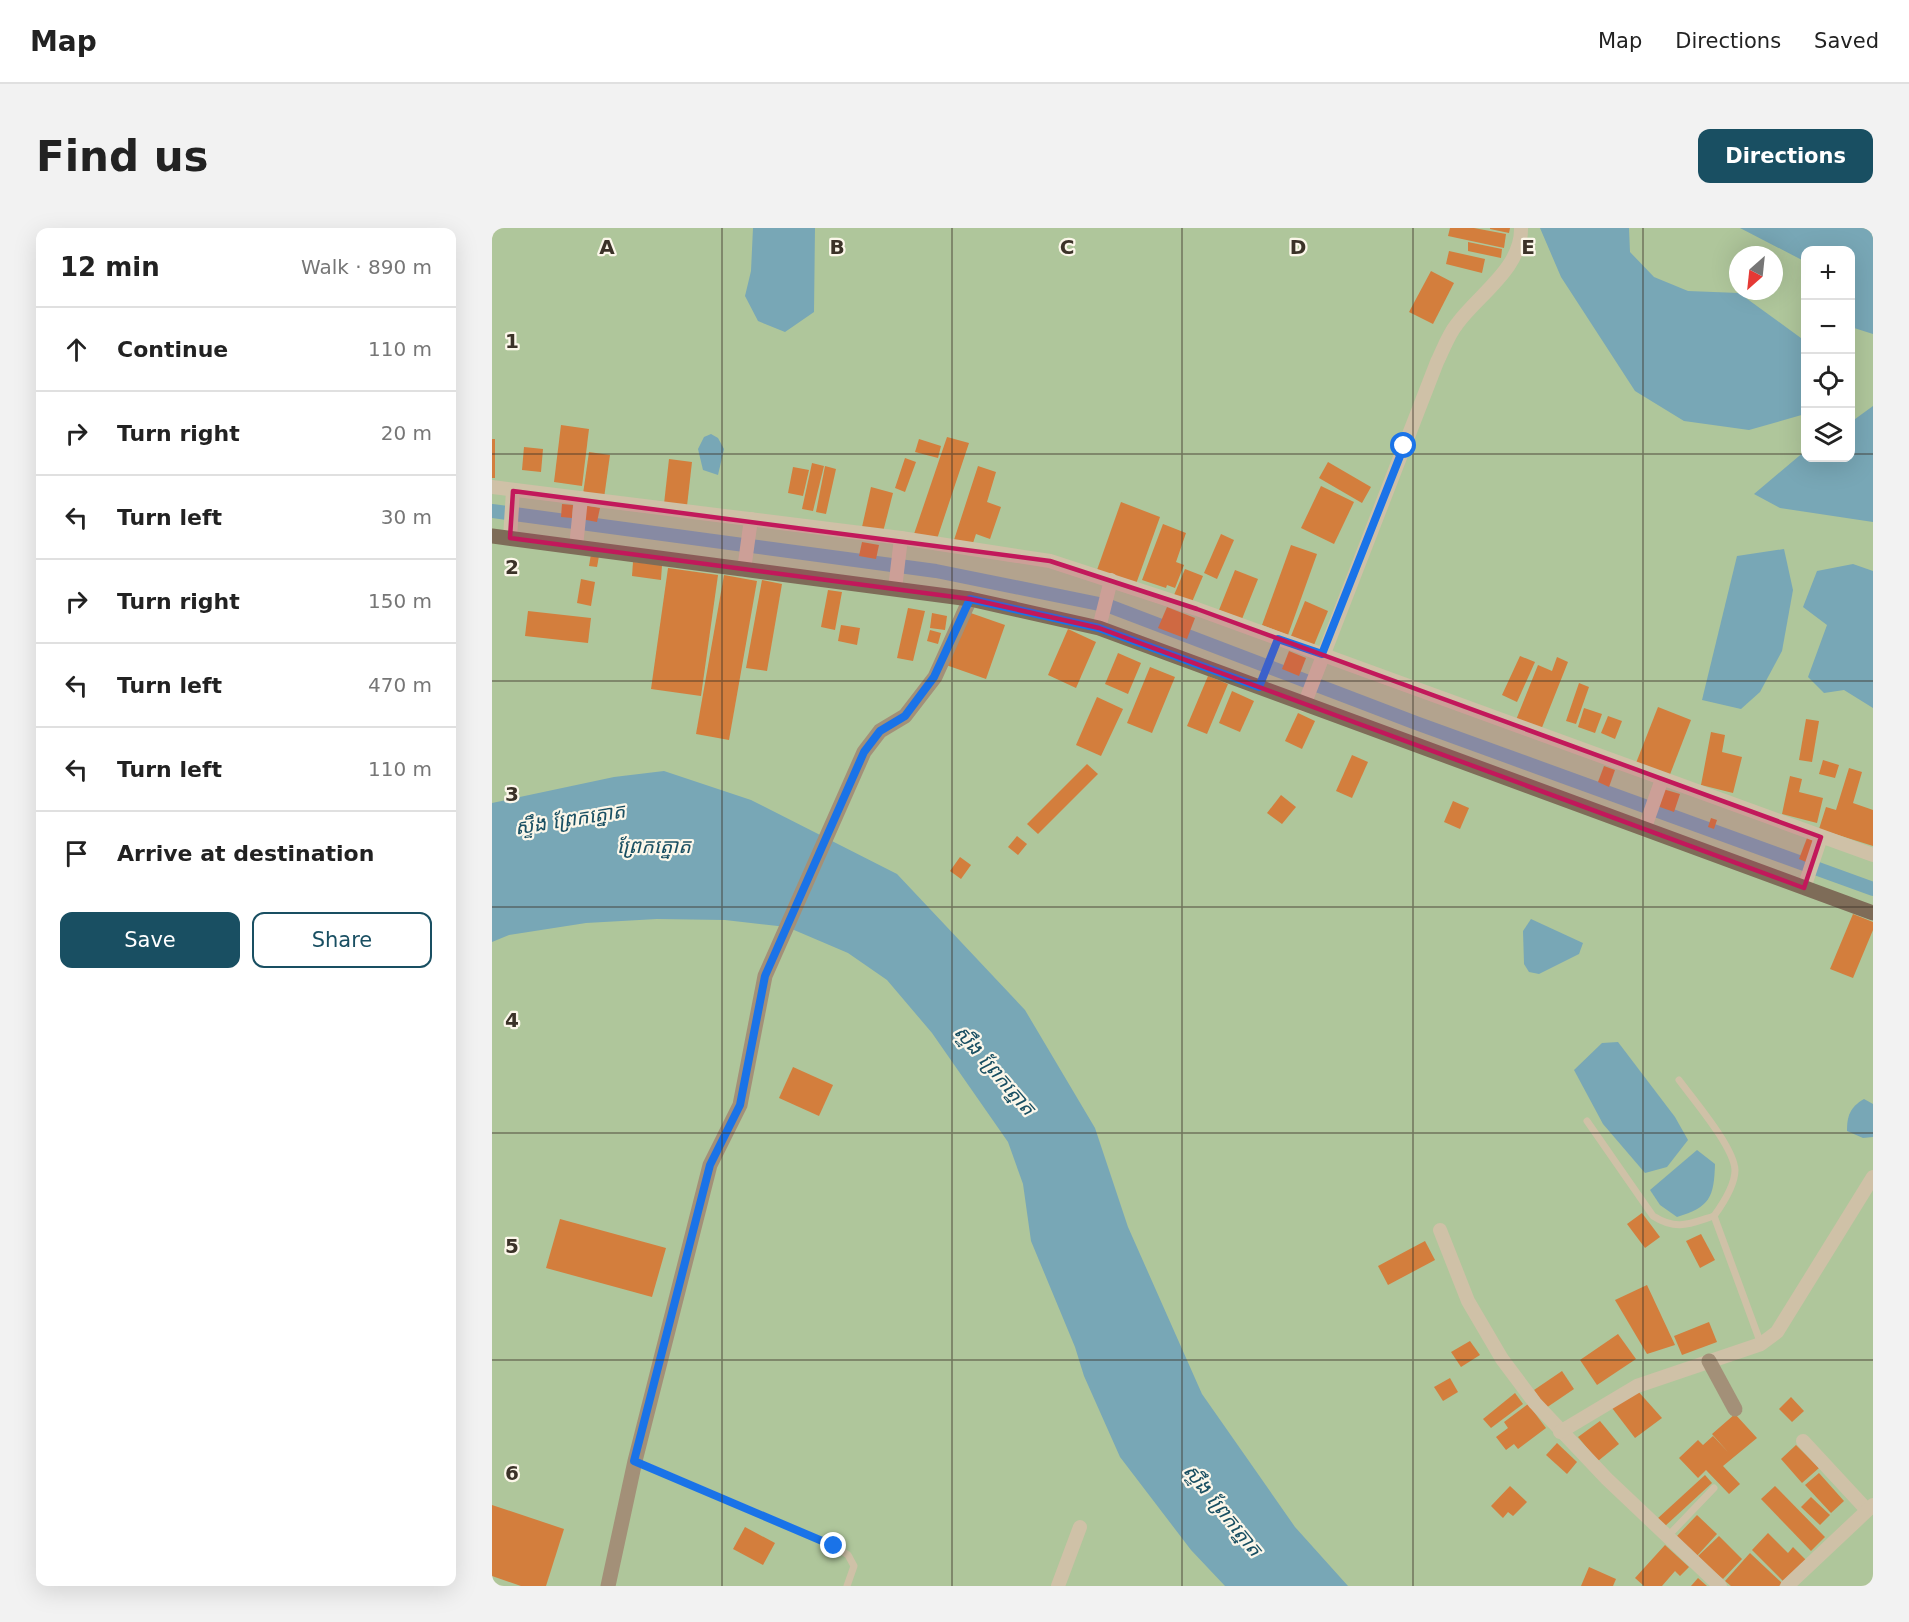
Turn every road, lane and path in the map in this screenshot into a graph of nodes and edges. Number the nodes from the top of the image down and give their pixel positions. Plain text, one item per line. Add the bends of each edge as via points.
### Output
1 (1521, 228) edge
2 (492, 488) edge
3 (513, 491) junction
4 (581, 498) junction
5 (752, 519) junction
6 (492, 536) edge
7 (510, 538) junction
8 (900, 544) junction
9 (576, 547) junction
10 (744, 570) junction
11 (895, 582) junction
12 (1109, 586) junction
13 (970, 599) junction
14 (1099, 628) junction
15 (1275, 645) junction
16 (1320, 659) junction
17 (1259, 687) junction
18 (1304, 705) junction
19 (1662, 779) junction
20 (1644, 830) junction
21 (1819, 842) junction
22 (1873, 855) edge
23 (1804, 888) junction
24 (1873, 913) edge
25 (1679, 1080) dead end
26 (1587, 1121) dead end
27 (1873, 1177) edge
28 (1714, 1216) junction
29 (1440, 1230) dead end
30 (1761, 1344) junction
31 (1709, 1361) junction
32 (1735, 1409) dead end
33 (1560, 1432) junction
34 (1803, 1441) dead end
35 (634, 1461) junction
36 (1714, 1488) dead end
37 (1870, 1507) edge
38 (1080, 1527) dead end
39 (1667, 1537) junction
40 (608, 1586) edge
41 (847, 1586) edge
42 (1058, 1586) edge
43 (1720, 1586) edge
44 (1787, 1586) edge

1 - 16 street via 1518,250 1510,264 1455,326 1437,362
2 - 3 street
3 - 4 street
3 - 7 street
4 - 5 street
4 - 9 street
5 - 8 street
5 - 10 street
6 - 7 main road
7 - 9 main road
8 - 11 street
8 - 12 street via 1050,561
9 - 10 main road
10 - 11 main road
11 - 13 main road
12 - 14 street
12 - 15 street
13 - 14 main road
13 - 35 street via 934,677 905,716 880,731 864,752 765,976 740,1105 710,1165
14 - 17 main road
15 - 16 street
15 - 17 lane
16 - 18 street
16 - 19 street
17 - 18 main road
18 - 20 main road
19 - 20 street
19 - 21 street
20 - 23 main road
21 - 22 street
21 - 23 street
23 - 24 main road
25 - 28 lane via 1722,1139 1735,1170 1725,1200
26 - 28 lane via 1653,1216 1668,1225 1679,1226
27 - 30 street via 1786,1322
28 - 30 lane
29 - 33 street via 1468,1301 1502,1359
30 - 31 street
31 - 32 street
31 - 33 street via 1637,1386
33 - 39 street
34 - 37 street
35 - 40 street
35 - 41 lane via 834,1546 848,1555 854,1566
36 - 39 lane
37 - 44 street
38 - 42 street
39 - 43 street

